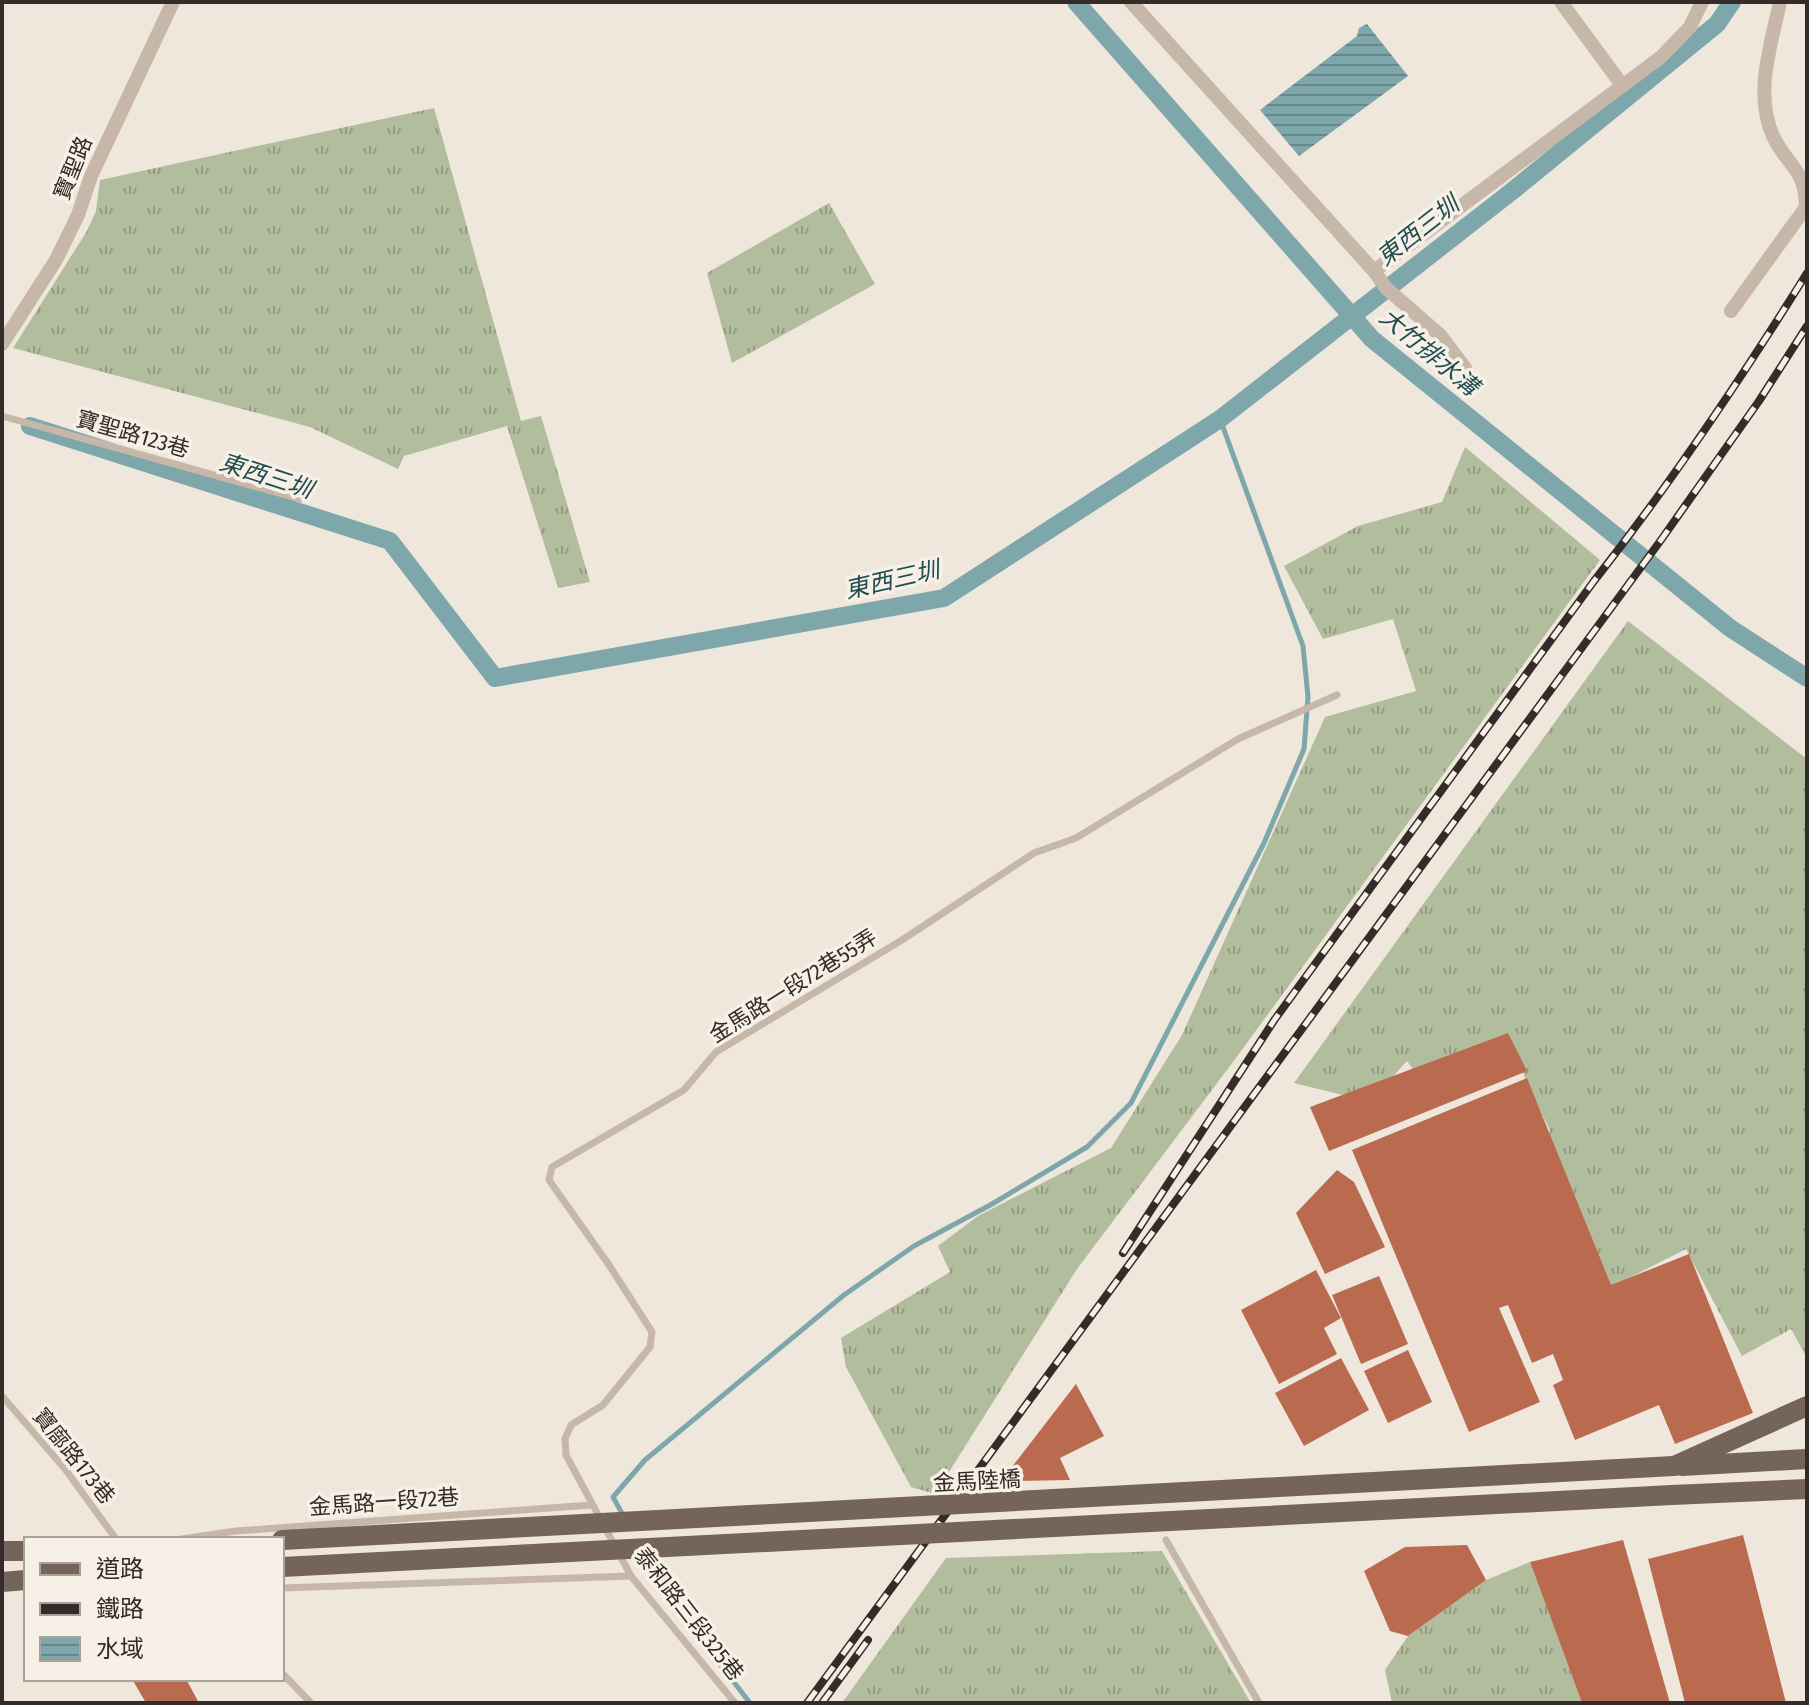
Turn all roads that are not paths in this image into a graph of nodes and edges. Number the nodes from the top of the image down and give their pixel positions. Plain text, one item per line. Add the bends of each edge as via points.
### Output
1 (173, 2) edge
2 (1131, 2) edge
3 (1561, 2) edge
4 (1702, 2) edge
5 (1780, 2) edge
6 (1622, 85) junction
7 (1374, 271) junction
8 (1731, 311) dead end
9 (2, 344) edge
10 (1465, 368) dead end
11 (2, 416) edge
12 (300, 499) dead end
13 (1337, 695) dead end
14 (2, 1396) edge
15 (1807, 1406) edge
16 (1807, 1459) edge
17 (1674, 1466) junction
18 (1807, 1489) edge
19 (591, 1505) junction
20 (115, 1537) edge
21 (195, 1537) edge
22 (284, 1540) edge
23 (1166, 1540) dead end
24 (2, 1551) edge
25 (24, 1551) edge
26 (284, 1567) edge
27 (631, 1576) junction
28 (24, 1580) edge
29 (2, 1582) edge
30 (284, 1588) edge
31 (284, 1675) edge
32 (311, 1703) edge
33 (735, 1703) edge
34 (1259, 1703) edge

1 - 9 street, 寶聖路 via 56,260
2 - 7 street
3 - 6 street
4 - 6 street via 1679,39
5 - 8 street via 1763,86 1773,136 1806,185 1806,207
6 - 7 street
7 - 10 street via 1440,335
11 - 12 lane, 寶聖路123巷
13 - 19 lane, 金馬路一段72巷55弄 via 1238,739 1076,838 1034,853 716,1052 684,1090 552,1167 549,1180 652,1332 650,1347 637,1364 603,1405 571,1425 565,1439 566,1455
14 - 20 lane, 寶廍路173巷
15 - 17 main road
16 - 17 main road, 金馬陸橋
17 - 22 main road, 金馬陸橋, bridge
18 - 26 main road, bridge
19 - 21 lane, 金馬路一段72巷
19 - 27 lane, 泰和路三段325巷
23 - 34 lane
24 - 25 main road
27 - 30 lane
27 - 33 lane, 泰和路三段325巷
28 - 29 main road
31 - 32 lane

